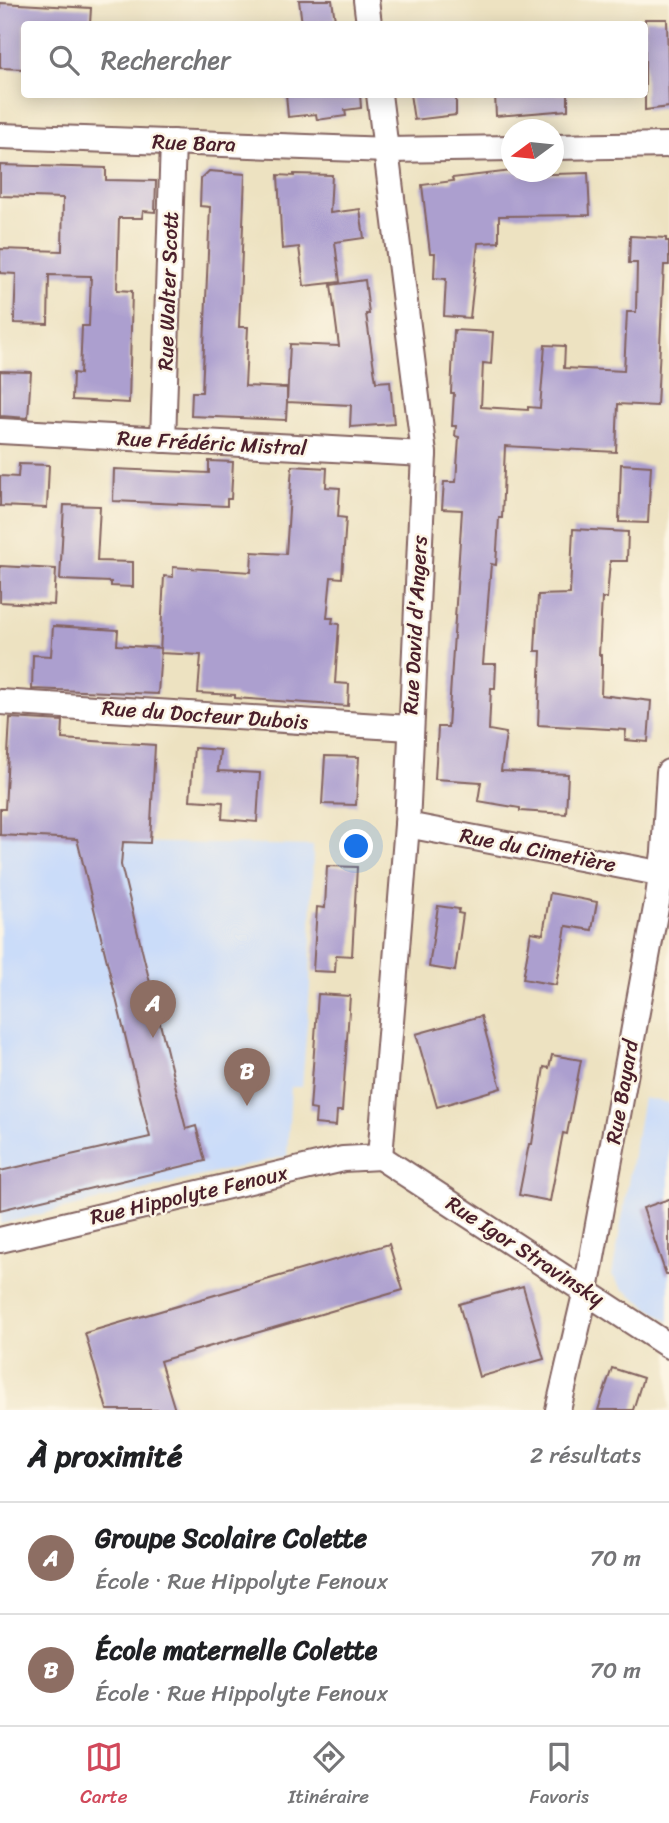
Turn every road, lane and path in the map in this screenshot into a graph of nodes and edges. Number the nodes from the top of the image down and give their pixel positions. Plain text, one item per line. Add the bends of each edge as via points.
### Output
1 (366, 0) edge
2 (369, 21) edge
3 (380, 98) edge
4 (0, 136) edge
5 (173, 142) junction
6 (669, 145) edge
7 (564, 147) edge
8 (501, 148) edge
9 (388, 150) junction
10 (0, 432) edge
11 (163, 440) junction
12 (424, 454) junction
13 (0, 702) edge
14 (410, 728) junction
15 (669, 772) edge
16 (407, 825) junction
17 (665, 874) edge
18 (380, 1157) junction
19 (0, 1241) edge
20 (586, 1290) junction
21 (669, 1346) edge
22 (558, 1410) edge

1 - 2 street
3 - 9 street, Rue David d'Angers
4 - 5 street, Rue Bara
5 - 9 street, Rue Bara
5 - 11 street, Rue Walter Scott
6 - 7 street
8 - 9 street, Rue Bara
9 - 12 street, Rue David d'Angers
10 - 11 street, Rue Frédéric Mistral
11 - 12 street, Rue Frédéric Mistral
12 - 14 street, Rue David d'Angers
13 - 14 street, Rue du Docteur Dubois
14 - 16 street, Rue David d'Angers
15 - 17 street, Rue Bayard
16 - 17 street, Rue du Cimetière
16 - 18 street, Rue David d'Angers
17 - 20 street, Rue Bayard
18 - 19 street, Rue Hippolyte Fenoux via 344,1159
18 - 20 street, Rue Igor Stravinsky
20 - 21 street, Rue Igor Stravinsky
20 - 22 street, Rue Bayard

